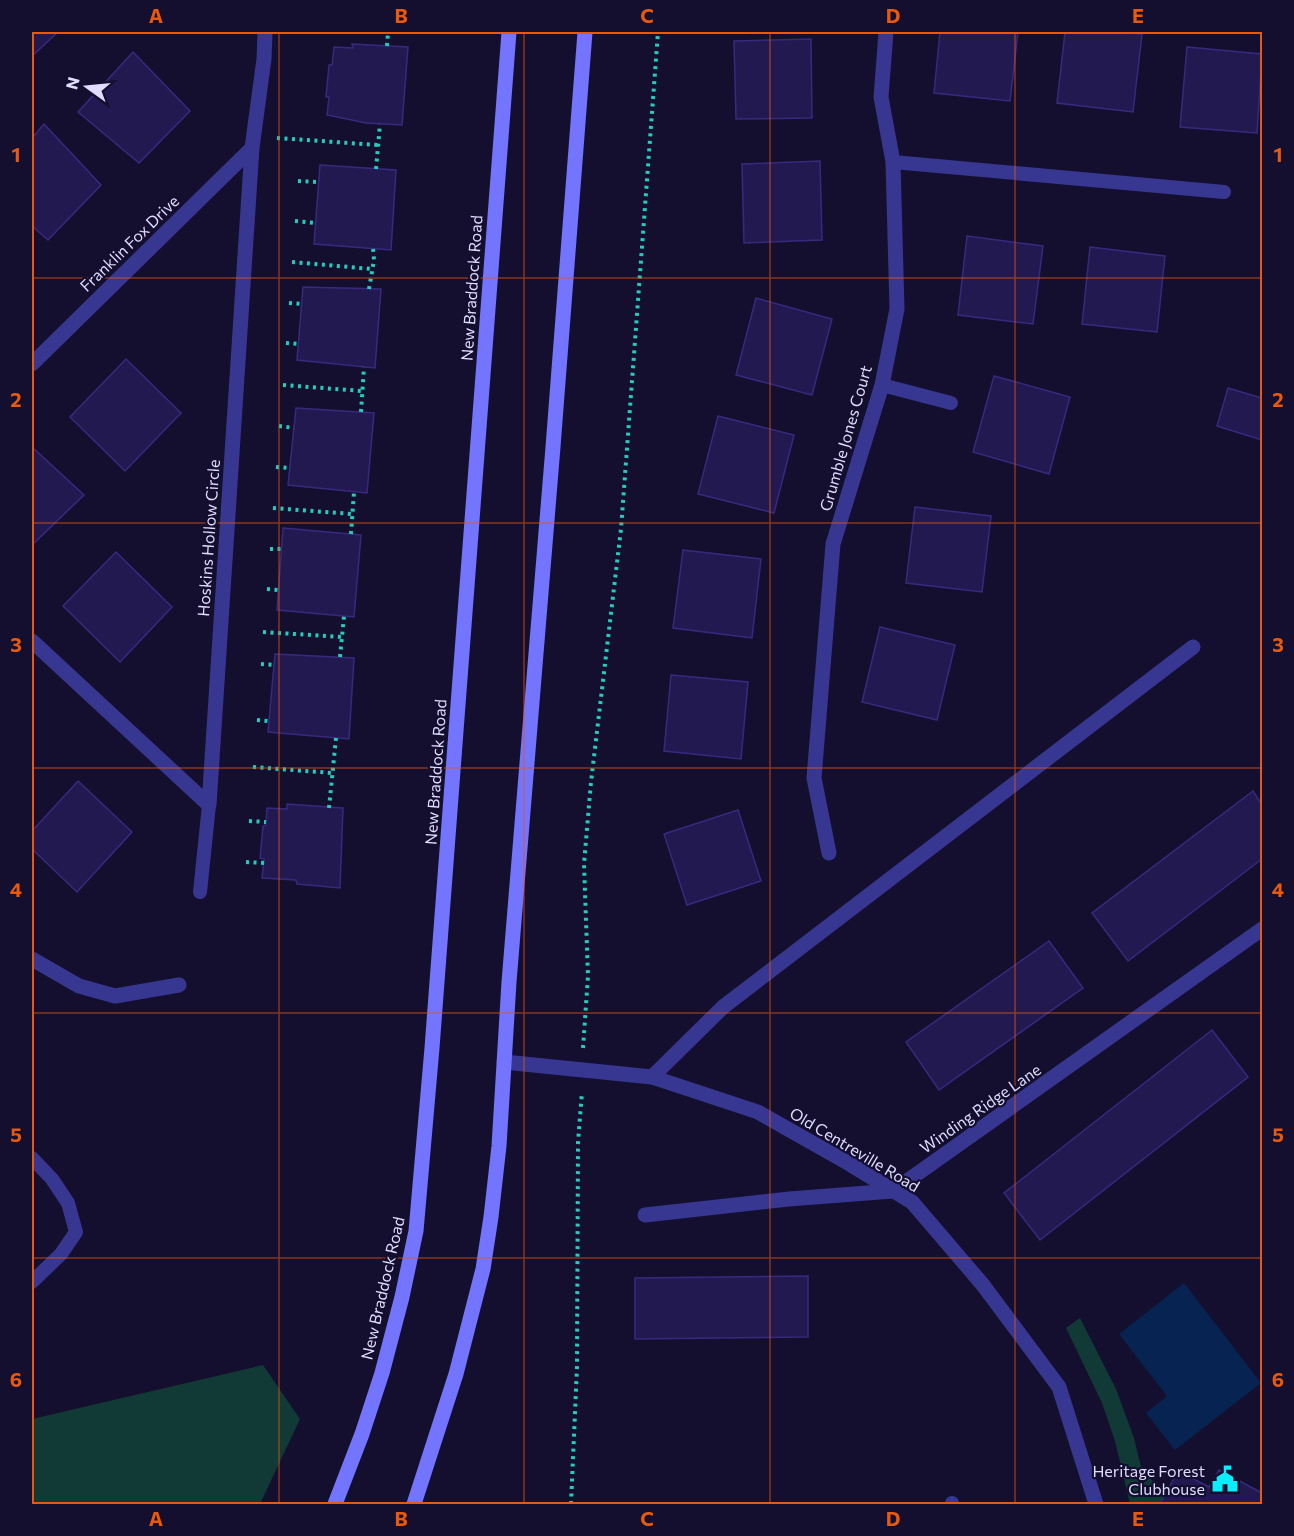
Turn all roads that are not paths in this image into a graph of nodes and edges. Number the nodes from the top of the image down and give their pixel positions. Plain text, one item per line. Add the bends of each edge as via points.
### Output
1 (265, 32) edge
2 (509, 32) edge
3 (585, 32) edge
4 (886, 32) edge
5 (252, 148) junction
6 (893, 162) junction
7 (1224, 192) dead end
8 (32, 364) edge
9 (882, 385) junction
10 (951, 403) dead end
11 (32, 641) edge
12 (1193, 647) dead end
13 (209, 806) junction
14 (828, 853) dead end
15 (200, 892) dead end
16 (1263, 929) edge
17 (32, 959) edge
18 (179, 985) dead end
19 (504, 1062) junction
20 (652, 1077) junction
21 (32, 1158) edge
22 (893, 1191) junction
23 (645, 1215) dead end
24 (32, 1282) edge
25 (335, 1504) edge
26 (414, 1504) edge
27 (1096, 1504) edge

1 - 5 street, Hoskins Hollow Circle
2 - 25 main road, New Braddock Road via 416,1231 382,1373
3 - 19 main road
4 - 6 street, Grumble Jones Court via 881,97
5 - 8 street, Franklin Fox Drive
5 - 13 street, Hoskins Hollow Circle
6 - 7 lane
6 - 9 street, Grumble Jones Court via 897,309
9 - 10 lane
9 - 14 street, Grumble Jones Court via 833,544 814,778
11 - 13 street
12 - 20 street via 723,1006
13 - 15 lane
16 - 22 street, Winding Ridge Lane
17 - 18 street via 79,986 115,996
19 - 20 street, Old Centreville Road
19 - 26 main road via 499,1146 483,1269 456,1374
20 - 22 street, Old Centreville Road via 758,1112
21 - 24 lane via 68,1203 76,1232 61,1254
22 - 23 street
22 - 27 street, Old Centreville Road via 912,1202 983,1285 1059,1388

